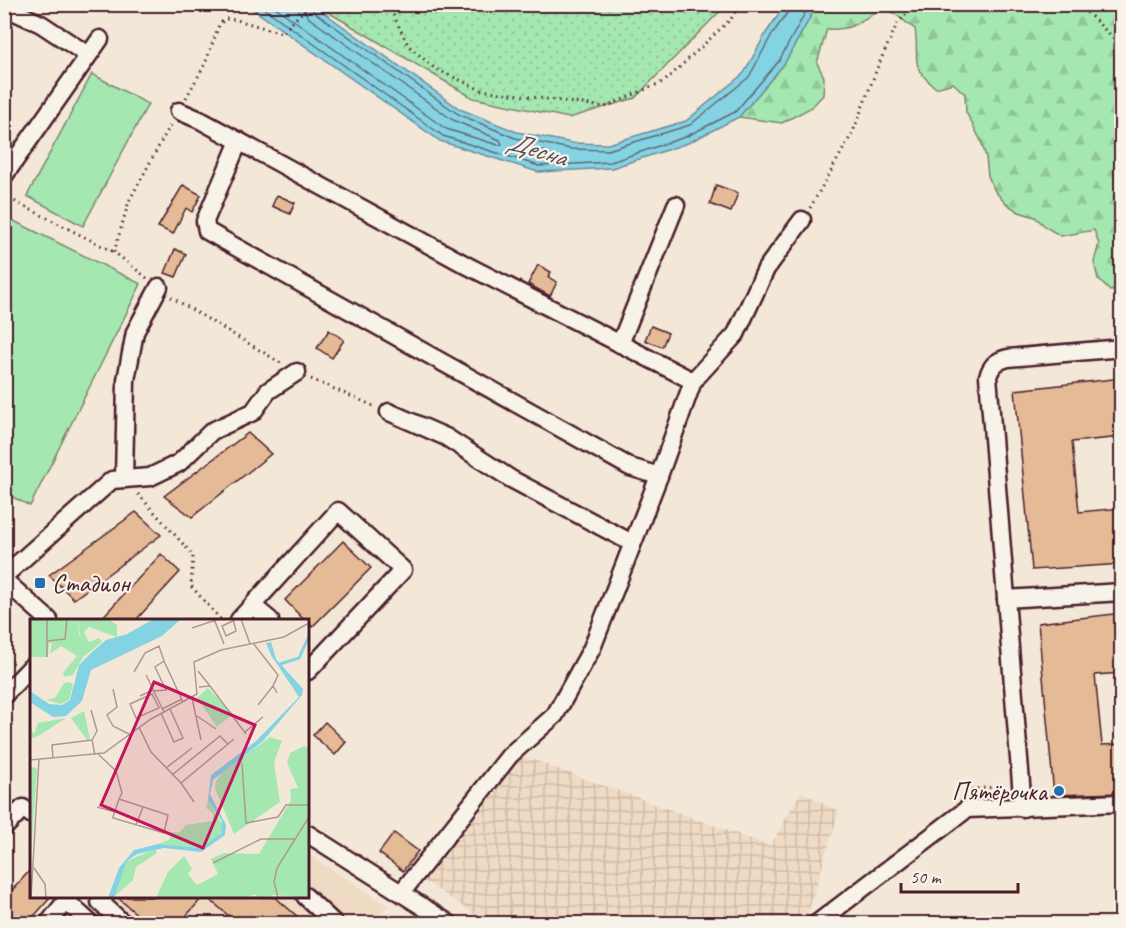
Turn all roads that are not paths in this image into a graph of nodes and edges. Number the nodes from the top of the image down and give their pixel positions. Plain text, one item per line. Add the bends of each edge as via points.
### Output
1 (4, 7) edge
2 (100, 39) dead end
3 (88, 56) junction
4 (179, 111) dead end
5 (239, 141) junction
6 (4, 176) edge
7 (676, 205) dead end
8 (802, 220) road end
9 (159, 287) dead end
10 (620, 344) junction
11 (1122, 348) edge
12 (297, 372) dead end
13 (693, 381) junction
14 (389, 412) dead end
15 (659, 476) junction
16 (124, 479) junction
17 (632, 543) junction
18 (4, 578) edge
19 (1122, 592) edge
20 (1006, 599) junction
21 (253, 606) junction
22 (48, 619) edge
23 (241, 619) edge
24 (268, 619) edge
25 (310, 662) edge
26 (30, 668) edge
27 (4, 695) edge
28 (1122, 803) edge
29 (1023, 808) junction
30 (30, 814) edge
31 (4, 828) edge
32 (309, 835) edge
33 (402, 892) junction
34 (68, 898) edge
35 (104, 898) edge
36 (306, 898) edge
37 (48, 924) edge
38 (91, 924) edge
39 (124, 924) edge
40 (335, 924) edge
41 (450, 924) edge
42 (816, 924) edge

1 - 3 street via 41,24
2 - 3 street
3 - 6 street
4 - 5 street
5 - 10 street
5 - 15 street via 205,221 207,231 630,467
7 - 10 street
8 - 13 street via 766,269 736,334
9 - 16 street via 135,332 126,380
10 - 13 street
11 - 20 street via 1008,358 991,367 988,376
12 - 16 street via 268,391 253,412 212,430 179,463 150,477
13 - 15 street
14 - 17 street via 446,437 511,479
15 - 17 street
16 - 18 street via 112,480
17 - 33 street via 592,648 555,716 510,755
18 - 22 street
19 - 20 street
20 - 29 street
21 - 23 street
21 - 24 street
21 - 25 street via 338,511 403,570
26 - 27 street
28 - 29 street
29 - 42 street via 967,809
30 - 31 street via 23,808
32 - 33 street
33 - 41 street
34 - 37 street
34 - 38 street
35 - 39 street via 100,902
36 - 40 street

